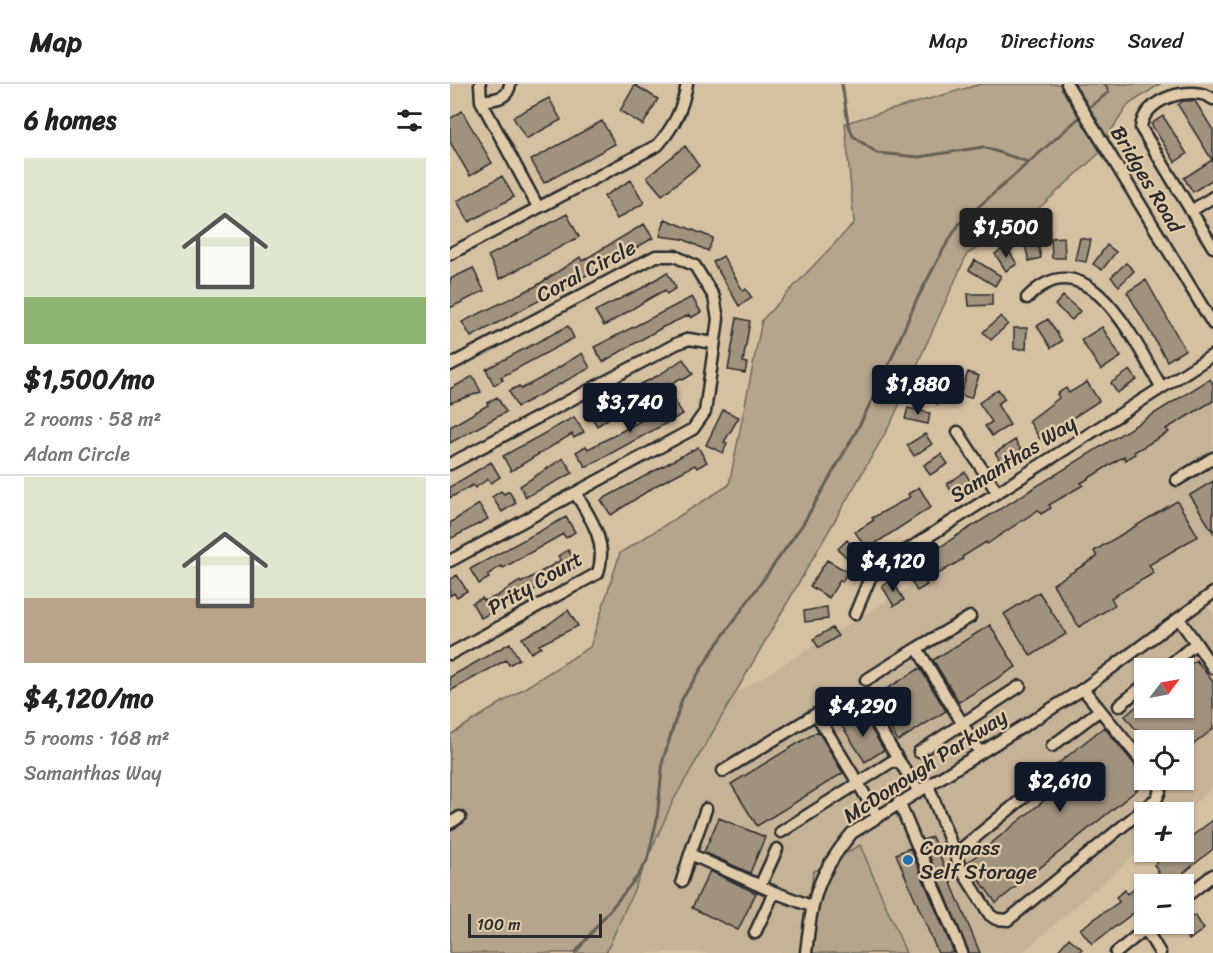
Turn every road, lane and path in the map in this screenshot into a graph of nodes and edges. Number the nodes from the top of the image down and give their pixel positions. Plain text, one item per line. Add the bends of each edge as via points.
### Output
1 (480, 84) edge
2 (510, 84) edge
3 (687, 84) edge
4 (1068, 84) edge
5 (1213, 99) edge
6 (481, 101) junction
7 (1213, 197) edge
8 (538, 207) junction
9 (1191, 211) junction
10 (1213, 247) edge
11 (450, 254) edge
12 (1027, 298) dead end
13 (1213, 324) edge
14 (713, 343) junction
15 (1213, 355) edge
16 (450, 365) edge
17 (1162, 388) junction
18 (958, 432) dead end
19 (1213, 458) edge
20 (450, 464) edge
21 (1177, 480) dead end
22 (997, 492) junction
23 (576, 494) junction
24 (450, 561) edge
25 (1213, 593) edge
26 (855, 614) dead end
27 (970, 617) dead end
28 (1179, 619) junction
29 (1196, 643) junction
30 (917, 648) junction
31 (450, 654) edge
32 (1178, 658) edge
33 (1213, 668) edge
34 (866, 680) dead end
35 (1020, 686) dead end
36 (1083, 689) junction
37 (1134, 693) edge
38 (1119, 706) dead end
39 (1100, 710) junction
40 (869, 711) dead end
41 (962, 722) junction
42 (1052, 746) dead end
43 (919, 752) dead end
44 (1134, 752) edge
45 (980, 753) junction
46 (899, 760) junction
47 (723, 771) dead end
48 (858, 783) junction
49 (923, 788) junction
50 (1160, 790) edge
51 (1028, 794) dead end
52 (899, 802) junction
53 (706, 809) dead end
54 (877, 816) junction
55 (782, 832) dead end
56 (777, 849) dead end
57 (690, 854) junction
58 (955, 854) junction
59 (1213, 875) edge
60 (682, 881) dead end
61 (760, 886) junction
62 (1194, 890) edge
63 (774, 892) junction
64 (811, 906) junction
65 (755, 933) dead end
66 (1139, 934) edge
67 (1152, 934) edge
68 (806, 953) edge
69 (962, 953) edge
70 (1116, 953) edge
71 (1160, 953) edge

1 - 6 street
2 - 6 street via 504,97
3 - 8 street via 677,120 658,145
4 - 13 street, Bridges Road
5 - 9 street via 1200,89 1173,90 1155,101 1142,122 1143,133
6 - 8 street
7 - 9 street
8 - 11 street
9 - 10 street
12 - 17 street via 1040,284 1060,279 1078,281 1096,290 1113,308
14 - 16 street, Coral Circle via 718,319 714,297 695,266 675,256 656,256
14 - 20 street via 689,339 676,344
14 - 23 street, Coral Circle via 705,412 693,429
15 - 17 street, Samanthas Way
17 - 22 street, Samanthas Way
18 - 22 street
19 - 21 street
22 - 26 street, Samanthas Way via 882,566 870,578
23 - 24 street, Coral Circle
23 - 31 street, Prity Court via 602,545 598,573
25 - 28 street, McDonough Parkway
27 - 30 street
28 - 29 street
28 - 36 street, McDonough Parkway
29 - 32 street
29 - 33 street
30 - 34 street
30 - 41 street
35 - 41 street
36 - 39 street
36 - 45 street, McDonough Parkway
37 - 38 street
39 - 42 street
39 - 44 street
40 - 46 street
41 - 43 street
41 - 45 street
45 - 49 street, McDonough Parkway
46 - 48 street
46 - 49 street
47 - 48 street via 816,714
48 - 54 street
48 - 55 street
49 - 52 street, McDonough Parkway
49 - 58 street
50 - 58 street via 1157,798 1008,920 990,915
51 - 58 street
52 - 54 street, McDonough Parkway
52 - 69 street
53 - 57 street
54 - 64 street, McDonough Parkway via 852,833 833,856 818,882
56 - 61 street
57 - 60 street
57 - 61 street
59 - 62 street
61 - 63 street
63 - 64 street
63 - 65 street
64 - 68 street, McDonough Parkway
66 - 70 street
67 - 71 street

